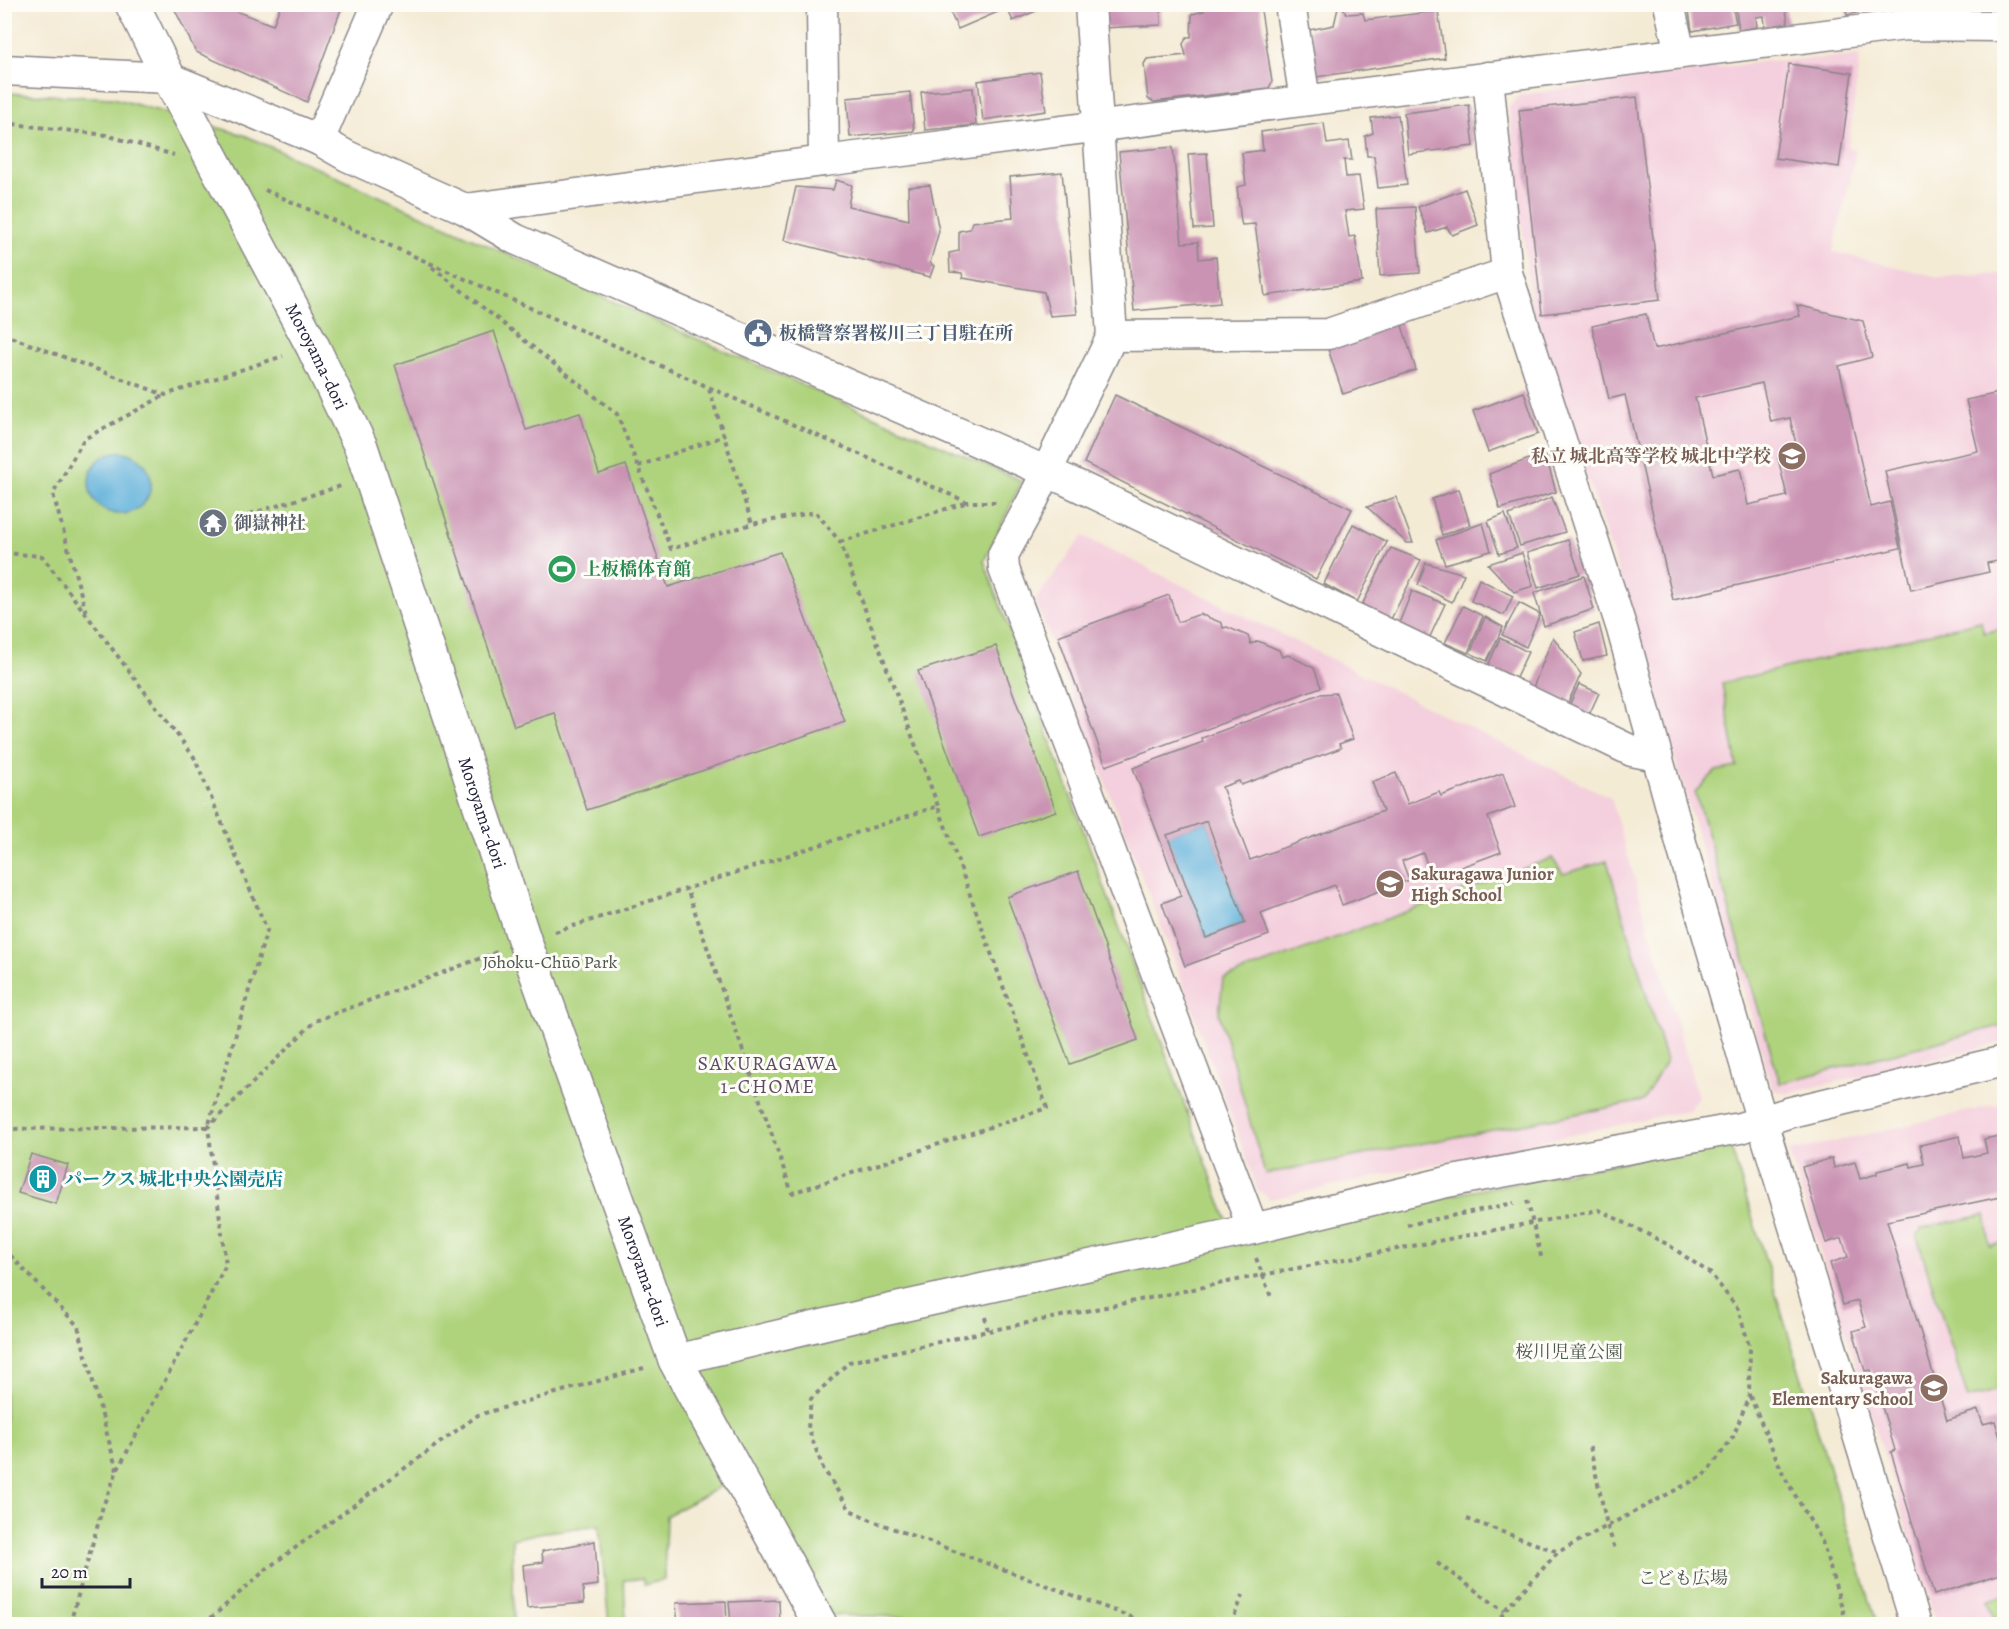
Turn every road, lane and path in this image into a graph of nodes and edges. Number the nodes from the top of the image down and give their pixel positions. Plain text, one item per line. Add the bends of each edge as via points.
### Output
1 (132, 4) edge
2 (378, 4) edge
3 (822, 4) edge
4 (1090, 4) edge
5 (1290, 4) edge
6 (1669, 4) edge
7 (1902, 15) edge
8 (2004, 28) edge
9 (1680, 53) junction
10 (4, 70) edge
11 (1488, 77) junction
12 (169, 78) junction
13 (1305, 100) junction
14 (4, 123) edge
15 (1098, 127) junction
16 (319, 140) junction
17 (824, 161) junction
18 (218, 169) junction
19 (465, 209) junction
20 (426, 262) junction
21 (1507, 273) junction
22 (1112, 336) junction
23 (6, 337) edge
24 (313, 347) junction
25 (709, 388) junction
26 (165, 395) junction
27 (724, 436) junction
28 (638, 466) junction
29 (1046, 472) junction
30 (371, 476) junction
31 (967, 502) junction
32 (1032, 502) junction
33 (250, 514) dead end
34 (752, 524) junction
35 (840, 542) junction
36 (4, 554) edge
37 (87, 615) junction
38 (1657, 756) junction
39 (938, 806) junction
40 (687, 889) junction
41 (525, 942) junction
42 (2004, 1061) edge
43 (1762, 1122) junction
44 (208, 1127) junction
45 (4, 1129) edge
46 (1527, 1200) dead end
47 (1532, 1222) junction
48 (1254, 1243) junction
49 (4, 1249) edge
50 (1542, 1260) dead end
51 (1262, 1275) junction
52 (1271, 1297) dead end
53 (675, 1360) junction
54 (1749, 1396) junction
55 (1590, 1447) dead end
56 (117, 1471) junction
57 (1467, 1519) dead end
58 (1607, 1525) junction
59 (1615, 1549) dead end
60 (1558, 1552) junction
61 (1437, 1563) dead end
62 (1244, 1593) dead end
63 (1504, 1611) junction
64 (70, 1624) edge
65 (204, 1624) edge
66 (820, 1624) edge
67 (1150, 1624) edge
68 (1231, 1624) edge
69 (1498, 1624) edge
70 (1847, 1624) edge
71 (1916, 1624) edge

1 - 12 street, Moroyama-dori
2 - 16 street
3 - 17 street
4 - 15 street
5 - 13 street
6 - 9 street
7 - 8 street
7 - 9 street
9 - 11 street
10 - 12 street
11 - 13 street
11 - 21 street
12 - 16 street
12 - 18 street, Moroyama-dori
13 - 15 street
14 - 18 path via 106,135
15 - 17 street
15 - 22 street
16 - 19 street
17 - 19 street
18 - 20 path
18 - 24 street, Moroyama-dori
19 - 29 street via 515,239
20 - 25 path
20 - 28 path via 617,414
21 - 22 street via 1328,334
21 - 38 street via 1622,629
22 - 29 street
23 - 26 path
24 - 26 path
24 - 30 street, Moroyama-dori
25 - 27 path
25 - 31 path
26 - 37 path via 84,439 53,494
27 - 28 path
27 - 34 path
28 - 34 path via 671,549
29 - 32 street
29 - 38 street via 1632,751
30 - 33 path
30 - 41 street, Moroyama-dori
31 - 32 path
31 - 35 path
32 - 48 street via 1003,555 1004,569
34 - 35 path via 816,512
35 - 39 path
36 - 37 path via 42,556
37 - 44 path via 194,757 267,930
38 - 43 street
39 - 40 path
39 - 40 path via 1047,1108 792,1193
40 - 41 path
41 - 44 path via 315,1021
41 - 53 street, Moroyama-dori
42 - 43 street
43 - 48 street via 1447,1182
43 - 71 street
44 - 45 path
44 - 56 path via 226,1265
46 - 47 path
47 - 50 path
47 - 51 path
47 - 54 path via 1599,1210 1666,1244 1711,1274 1738,1309 1750,1348
48 - 51 path
48 - 53 street via 864,1315
49 - 56 path via 78,1326
51 - 52 path
51 - 67 path via 849,1362 811,1399 808,1428 823,1468 850,1510
53 - 65 path via 478,1414 269,1567
53 - 66 street, Moroyama-dori
54 - 58 path via 1733,1437 1706,1474
54 - 70 path via 1784,1476 1822,1541
55 - 58 path
56 - 64 path via 103,1506
57 - 60 path
58 - 59 path
58 - 60 path
60 - 63 path
61 - 63 path
62 - 68 path
63 - 69 path

